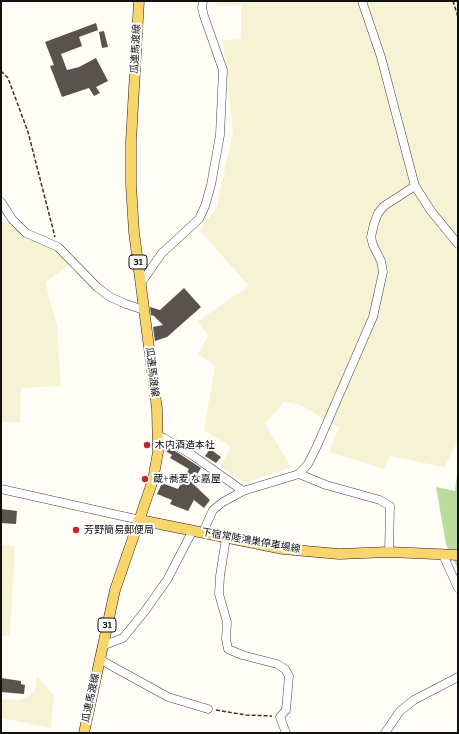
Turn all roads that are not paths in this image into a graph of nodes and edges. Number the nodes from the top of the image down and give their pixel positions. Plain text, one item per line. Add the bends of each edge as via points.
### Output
1 (139, 1) edge
2 (203, 1) edge
3 (362, 1) edge
4 (415, 186) junction
5 (1, 202) edge
6 (458, 244) edge
7 (141, 283) junction
8 (144, 310) junction
9 (159, 437) junction
10 (299, 474) junction
11 (1, 490) edge
12 (243, 490) junction
13 (140, 520) junction
14 (193, 530) junction
15 (203, 532) junction
16 (226, 538) junction
17 (389, 552) junction
18 (443, 555) junction
19 (458, 555) edge
20 (458, 588) edge
21 (102, 646) junction
22 (99, 659) junction
23 (458, 677) edge
24 (208, 709) road end
25 (84, 733) edge
26 (286, 733) edge
27 (385, 733) edge

1 - 7 main road, 瓜連馬渡線 / 31 via 130,164 134,232
2 - 7 street via 204,16 222,70 220,135 211,185 206,206 199,219 162,253
3 - 4 street via 381,57
4 - 6 street via 431,211
4 - 10 street via 384,206 378,213 371,237 383,272 373,317 317,446 308,464
5 - 8 street via 12,219 26,233 58,247 97,287 126,304
7 - 8 main road, 瓜連馬渡線 / 31
8 - 9 main road, 瓜連馬渡線 / 31
9 - 12 street via 192,455
9 - 13 main road, 瓜連馬渡線 / 31 via 153,480
10 - 12 street
10 - 17 street via 326,485 380,500 390,506
11 - 13 street
12 - 15 street via 213,510
13 - 14 main road, 下宿常陸鴻巣停車場線
13 - 21 main road, 瓜連馬渡線 / 31 via 115,590
14 - 15 main road, 下宿常陸鴻巣停車場線
14 - 21 street via 167,580 145,611 123,638
15 - 16 main road, 下宿常陸鴻巣停車場線
16 - 17 main road, 下宿常陸鴻巣停車場線 via 282,549 339,554
16 - 26 street via 219,594 227,622 228,649 277,664 285,669 288,676 286,710 280,717
17 - 18 main road, 下宿常陸鴻巣停車場線
18 - 19 main road, 下宿常陸鴻巣停車場線
18 - 20 street
21 - 22 main road, 瓜連馬渡線 / 31
22 - 24 street via 168,698
22 - 25 main road, 瓜連馬渡線 / 31
23 - 27 street via 414,700 400,711

